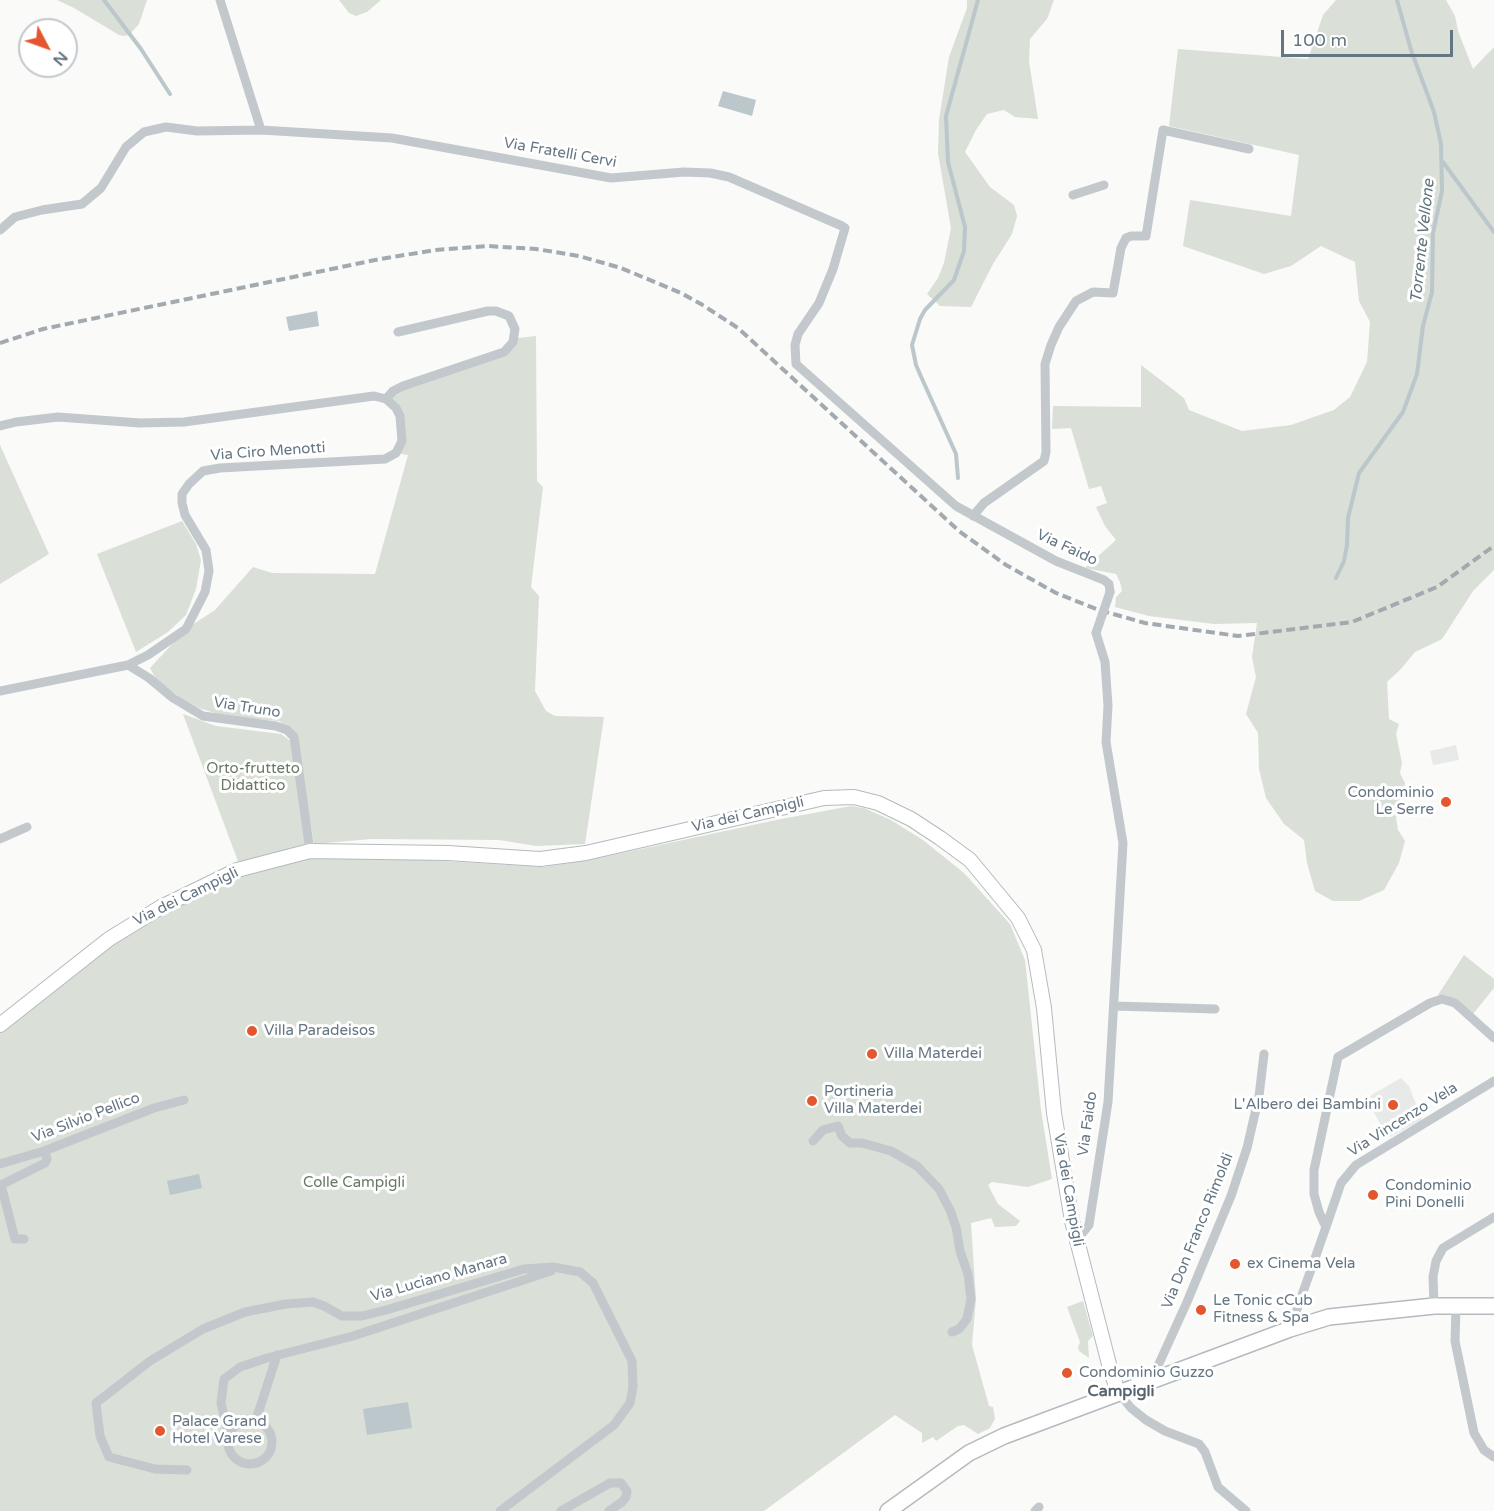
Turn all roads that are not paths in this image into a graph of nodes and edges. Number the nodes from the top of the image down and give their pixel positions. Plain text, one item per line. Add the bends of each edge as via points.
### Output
1 (220, 0) edge
2 (261, 130) junction
3 (1250, 149) dead end
4 (1104, 185) dead end
5 (1073, 195) dead end
6 (845, 228) joint
7 (0, 230) edge
8 (398, 332) dead end
9 (386, 399) junction
10 (0, 426) edge
11 (973, 516) junction
12 (128, 665) junction
13 (0, 691) edge
14 (27, 827) dead end
15 (0, 838) edge
16 (310, 851) junction
17 (1114, 1006) junction
18 (1215, 1009) dead end
19 (0, 1024) edge
20 (1494, 1038) edge
21 (1264, 1054) dead end
22 (1494, 1081) edge
23 (184, 1100) dead end
24 (813, 1141) dead end
25 (44, 1151) junction
26 (0, 1164) edge
27 (1494, 1217) edge
28 (1326, 1227) junction
29 (24, 1239) dead end
30 (1076, 1241) junction
31 (559, 1268) junction
32 (1434, 1306) junction
33 (1494, 1306) edge
34 (1456, 1307) junction
35 (1290, 1329) junction
36 (952, 1332) dead end
37 (277, 1356) junction
38 (1152, 1379) junction
39 (1118, 1392) junction
40 (256, 1420) junction
41 (228, 1437) junction
42 (1494, 1457) edge
43 (187, 1470) dead end
44 (500, 1511) edge
45 (561, 1511) edge
46 (609, 1511) edge
47 (888, 1511) edge
48 (1246, 1511) edge

1 - 2 street
2 - 6 street, Via Fratelli Cervi via 392,138 611,178 688,172 719,175
2 - 7 street, Via Fratelli Cervi via 165,127 144,132 126,147 101,188 82,204 15,217
3 - 11 street via 1163,130 1146,236 1125,238 1113,293 1094,292 1077,301 1051,345 1045,364 1044,460 984,503
4 - 5 street
6 - 11 street, Via Faido via 819,303 798,334 796,364 956,506
8 - 9 street via 488,311 509,316 515,329 513,342 504,352 403,386
9 - 10 street via 374,396 184,422 58,417
9 - 12 street, Via Ciro Menotti via 400,416 402,441 391,457 220,468 203,471 189,484 182,494 182,503 206,550 209,571 204,592 186,629
11 - 17 street, Via Faido, bridge via 1056,561 1109,584 1110,592 1096,633 1105,662 1106,742 1123,841
12 - 13 street, Via Ciro Menotti
12 - 16 street, Via Truno via 203,716 276,726 294,737
14 - 15 street
16 - 19 street, Via dei Campigli via 237,870 161,907 109,939
16 - 30 street, Via dei Campigli via 562,857 824,798 854,797 878,803 908,818 970,860 1018,918 1034,950 1054,1113
17 - 18 street
17 - 30 street, Via Faido via 1108,1101 1089,1225
20 - 28 street via 1455,1003 1442,999 1338,1057 1314,1170 1314,1194
21 - 38 street, Via Don Franco Rimoldi via 1250,1138 1231,1196
22 - 28 street, Via Vincenzo Vela via 1356,1166 1341,1184
23 - 25 street, Via Silvio Pellico via 154,1107
24 - 36 street via 824,1130 838,1126 850,1143 891,1151 917,1166 939,1189 956,1227 971,1299 967,1319
25 - 26 street, Via Silvio Pellico
25 - 29 street, Via Silvio Pellico via 45,1163 1,1185 15,1239
27 - 32 street via 1443,1248 1433,1277
28 - 35 street, Via Vincenzo Vela
30 - 39 street, Via dei Campigli
31 - 37 street, Via Luciano Manara via 353,1336
31 - 43 street, Via Luciano Manara via 514,1272 362,1316 342,1316 313,1302 286,1304 245,1312 203,1329 150,1361 96,1404 100,1436 109,1457 155,1469
31 - 44 street, Via Luciano Manara via 580,1272 593,1282 632,1361 630,1403 614,1425
32 - 34 main road
32 - 35 main road via 1329,1317
33 - 34 main road
34 - 42 street via 1455,1341 1474,1432 1484,1450
35 - 38 main road
37 - 40 street
37 - 41 street, Via Luciano Manara via 240,1367 224,1379 221,1403
38 - 39 main road
39 - 47 main road via 969,1453
39 - 48 street via 1146,1420 1199,1444 1218,1487
40 - 41 street via 236,1425
40 - 41 street, Via Luciano Manara via 268,1428 273,1440 265,1459 252,1464 239,1461 230,1451
45 - 46 street via 610,1483 621,1483 626,1497

